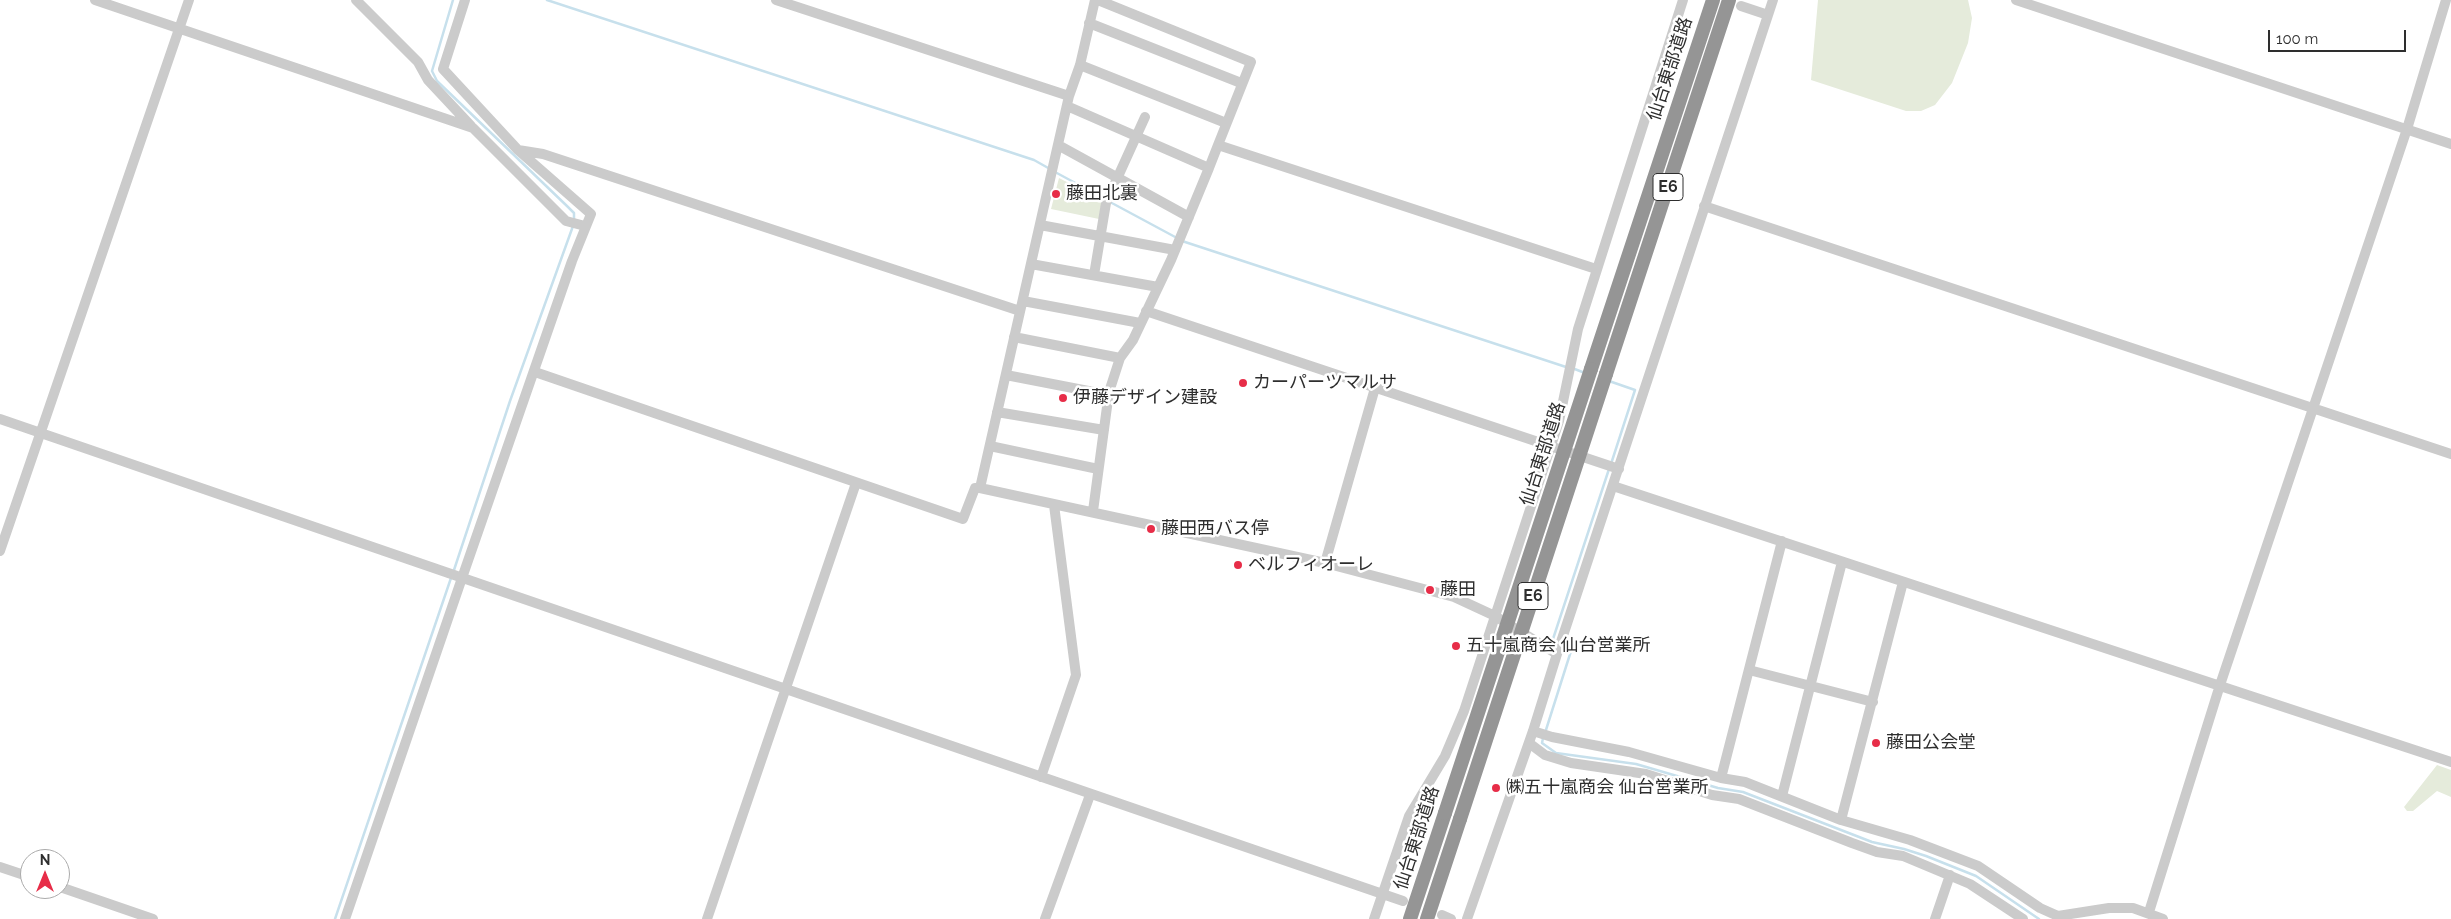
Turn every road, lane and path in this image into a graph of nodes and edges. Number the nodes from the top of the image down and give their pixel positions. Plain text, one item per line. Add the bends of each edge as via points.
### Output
1 (95, 0) edge
2 (189, 0) edge
3 (356, 0) edge
4 (466, 0) edge
5 (776, 0) edge
6 (1096, 0) edge
7 (1683, 0) edge
8 (1712, 0) edge
9 (1773, 0) edge
10 (2016, 0) edge
11 (2446, 0) edge
12 (1735, 3) edge
13 (1768, 15) junction
14 (1089, 23) junction
15 (179, 29) junction
16 (1080, 65) junction
17 (1241, 83) junction
18 (1068, 101) junction
19 (1145, 116) dead end
20 (1226, 123) junction
21 (473, 128) junction
22 (2407, 129) junction
23 (1135, 136) junction
24 (2451, 144) edge
25 (1058, 145) junction
26 (1218, 145) junction
27 (518, 150) junction
28 (1210, 168) junction
29 (1117, 177) junction
30 (1704, 206) junction
31 (1188, 217) junction
32 (583, 225) junction
33 (1040, 225) junction
34 (1100, 238) junction
35 (1178, 242) junction
36 (1031, 264) junction
37 (1596, 269) junction
38 (1094, 275) junction
39 (1158, 287) junction
40 (1021, 306) junction
41 (1146, 311) junction
42 (1140, 323) junction
43 (1014, 337) junction
44 (1120, 358) junction
45 (535, 372) junction
46 (1006, 375) junction
47 (1375, 388) junction
48 (1109, 395) junction
49 (2314, 409) junction
50 (997, 412) junction
51 (0, 419) edge
52 (1104, 430) junction
53 (40, 432) junction
54 (990, 446) junction
55 (1550, 446) junction
56 (2451, 454) edge
57 (1612, 467) junction
58 (1098, 470) junction
59 (856, 483) junction
60 (1613, 486) junction
61 (980, 488) junction
62 (1054, 505) junction
63 (1093, 512) junction
64 (1782, 541) junction
65 (0, 551) edge
66 (1842, 562) junction
67 (1324, 563) junction
68 (456, 576) junction
69 (1902, 582) junction
70 (1495, 616) junction
71 (1556, 654) junction
72 (1748, 670) junction
73 (2220, 685) junction
74 (1810, 687) junction
75 (786, 689) junction
76 (1873, 702) junction
77 (1535, 732) junction
78 (1529, 743) junction
79 (2451, 762) edge
80 (1040, 777) junction
81 (1721, 778) junction
82 (1090, 795) junction
83 (1782, 796) junction
84 (1841, 820) junction
85 (0, 867) edge
86 (20, 874) edge
87 (1950, 875) junction
88 (70, 890) edge
89 (1382, 893) junction
90 (1403, 901) dead end
91 (2149, 912) junction
92 (153, 919) edge
93 (345, 919) edge
94 (707, 919) edge
95 (1045, 919) edge
96 (1374, 919) edge
97 (1410, 919) edge
98 (1427, 919) edge
99 (1467, 919) edge
100 (1935, 919) edge
101 (2024, 919) edge
102 (2164, 919) edge

1 - 15 street
2 - 15 street
3 - 21 street via 418,62 428,80
4 - 27 street via 443,70
5 - 18 street
6 - 14 street
6 - 17 street via 1251,62
7 - 37 street
8 - 97 highway, 仙台東部道路 / E6, bridge
9 - 13 street
10 - 22 street
11 - 22 street
12 - 13 street
12 - 98 highway, 仙台東部道路 / E6, bridge via 1606,374
13 - 30 street
14 - 16 street
14 - 17 street
15 - 21 street
15 - 53 street
16 - 18 street
16 - 20 street
17 - 20 street
18 - 23 street
18 - 25 street
19 - 23 street
20 - 26 street
21 - 32 street via 568,222
22 - 24 street
22 - 49 street
23 - 28 street
23 - 29 street
25 - 29 street
25 - 33 street
26 - 28 street
26 - 37 street
27 - 32 street via 591,214
27 - 40 street via 552,157
28 - 31 street
29 - 31 street
29 - 34 street via 1108,199
30 - 49 street
30 - 57 street
31 - 35 street
32 - 45 street
33 - 34 street
33 - 36 street
34 - 35 street
34 - 38 street
35 - 39 street
36 - 38 street
36 - 40 street
37 - 55 street
38 - 39 street
39 - 41 street
40 - 42 street
40 - 43 street
41 - 42 street
41 - 47 street
42 - 44 street
43 - 44 street
43 - 46 street
44 - 48 street
45 - 59 street
45 - 68 street
46 - 48 street
46 - 50 street
47 - 55 street
47 - 67 street
48 - 52 street
49 - 56 street
49 - 73 street
50 - 52 street
50 - 54 street
51 - 53 street
52 - 58 street
53 - 65 street
53 - 68 street
54 - 58 street
54 - 61 street
55 - 57 street
55 - 70 street
57 - 60 street
58 - 63 street
59 - 61 street via 963,519 975,488
59 - 75 street
60 - 64 street
60 - 71 street
61 - 62 street
62 - 63 street
62 - 80 street via 1076,675
63 - 67 street
64 - 66 street
64 - 72 street
66 - 69 street
66 - 74 street
67 - 70 street via 1454,597
68 - 75 street
68 - 93 street
69 - 73 street
69 - 76 street
70 - 71 street
70 - 89 street via 1464,711 1445,756 1409,816
71 - 77 street
72 - 74 street
72 - 81 street
73 - 79 street
73 - 91 street
74 - 76 street
74 - 83 street
75 - 80 street
75 - 94 street
76 - 84 street
77 - 78 street
77 - 81 street via 1629,752
78 - 87 street via 1545,755 1572,763 1646,774 1712,796 1739,799 1852,843 1877,852 1903,856
78 - 99 street
80 - 82 street
81 - 83 street via 1745,782
82 - 89 street
82 - 95 street
83 - 84 street
84 - 91 street via 1910,840 1978,866 2040,908 2058,916 2108,908
85 - 86 street
87 - 100 street
87 - 101 street
88 - 92 street
89 - 90 street
89 - 96 street
91 - 102 street

